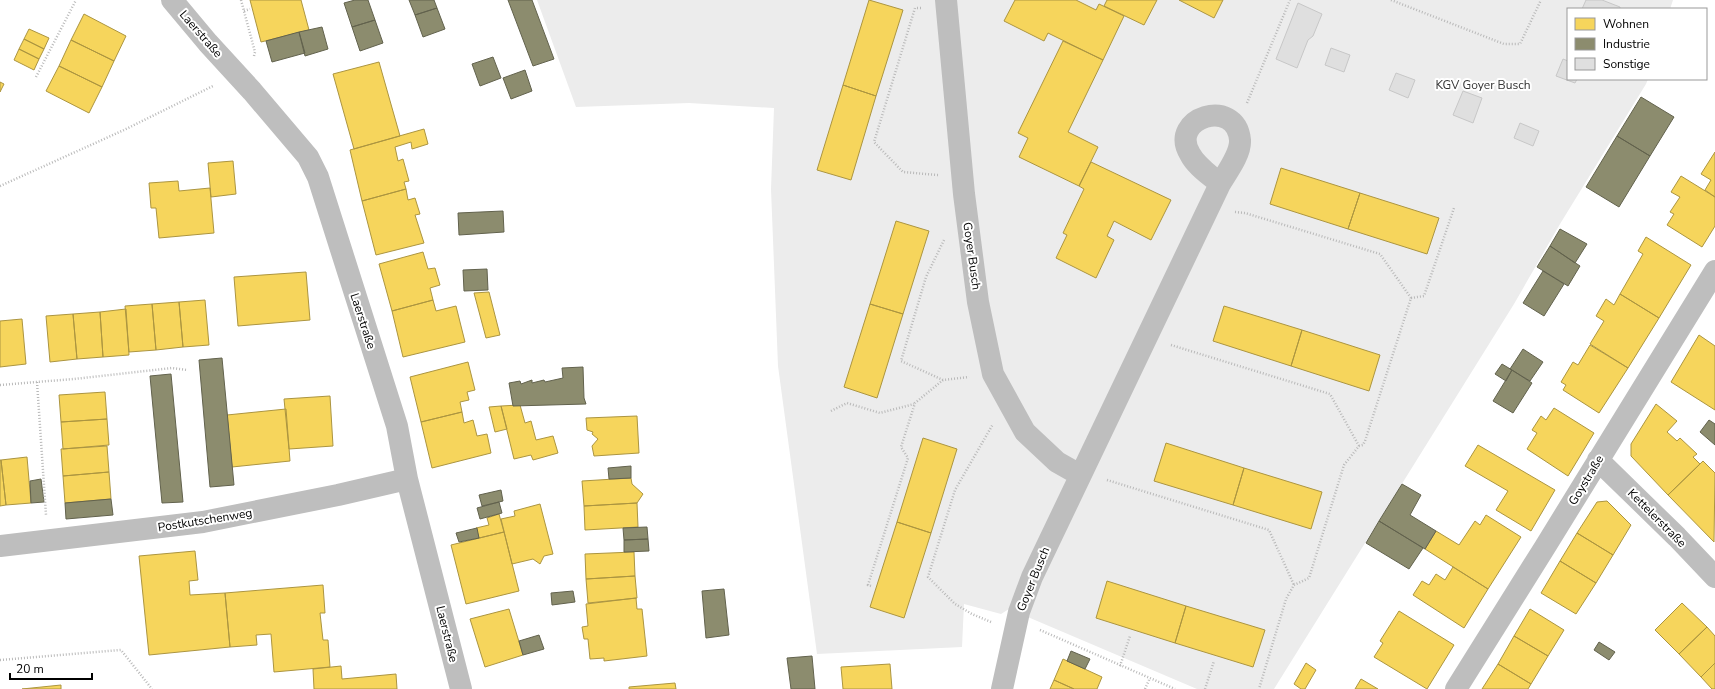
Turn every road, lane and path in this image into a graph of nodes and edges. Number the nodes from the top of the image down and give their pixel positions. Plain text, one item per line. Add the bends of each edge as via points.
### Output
1 (76, 0) edge
2 (172, 0) edge
3 (241, 0) edge
4 (1290, 0) edge
5 (1391, 0) edge
6 (1541, 0) edge
7 (946, 5) edge
8 (250, 9) dead end
9 (244, 11) junction
10 (36, 77) dead end
11 (245, 83) junction
12 (1231, 121) junction
13 (962, 177) junction
14 (1220, 184) junction
15 (0, 186) edge
16 (1454, 208) dead end
17 (1209, 209) junction
18 (968, 227) junction
19 (1715, 271) edge
20 (1411, 298) junction
21 (1148, 338) junction
22 (187, 370) dead end
23 (993, 374) junction
24 (943, 380) junction
25 (37, 382) junction
26 (0, 385) edge
27 (915, 403) junction
28 (1010, 406) junction
29 (831, 411) dead end
30 (1358, 446) junction
31 (1598, 460) junction
32 (1080, 475) junction
33 (407, 479) junction
34 (49, 540) junction
35 (0, 546) edge
36 (1715, 577) edge
37 (1294, 585) junction
38 (871, 586) dead end
39 (1016, 626) junction
40 (1130, 636) dead end
41 (0, 660) edge
42 (1214, 661) dead end
43 (1120, 666) junction
44 (1150, 678) junction
45 (152, 689) edge
46 (462, 689) edge
47 (1002, 689) edge
48 (1145, 689) edge
49 (1175, 689) edge
50 (1205, 689) edge
51 (1259, 689) edge
52 (1456, 689) edge

1 - 10 path
2 - 11 street, Laerstraße
3 - 9 path
4 - 12 path via 1245,107
5 - 6 path via 1504,44 1520,44
7 - 13 street, Goyer Busch
7 - 13 path via 915,8 874,142 903,172
8 - 9 path
9 - 11 path via 255,52
11 - 15 path via 214,85 124,130
11 - 33 street, Laerstraße via 308,157 318,178 397,426
12 - 14 street, Goyer Busch via 1240,140 1238,150
12 - 14 street via 1222,116 1201,117 1192,124 1187,133 1189,153 1195,162
13 - 18 street, Goyer Busch
14 - 17 street, Goyer Busch
16 - 20 path via 1424,296
17 - 20 path via 1245,213 1380,254
17 - 21 street, Goyer Busch
18 - 23 street, Goyer Busch via 978,302
18 - 24 path via 945,237 926,277 901,361
19 - 31 street, Goystraße
20 - 30 path via 1366,441
21 - 30 path via 1330,394
21 - 32 street, Goyer Busch
22 - 25 path via 172,368
23 - 24 path
23 - 28 street, Goyer Busch
24 - 27 path
25 - 26 path
25 - 34 path
27 - 29 path via 880,413 847,403
27 - 38 path via 901,447 908,458 868,585
28 - 32 street, Goyer Busch via 1025,432 1057,462
28 - 39 path via 996,417 955,490 928,578 955,604 972,614
30 - 37 path via 1344,465 1310,578
31 - 36 street, Kettelerstraße
31 - 52 street, Goystraße
32 - 37 path via 1102,478 1269,530
32 - 39 street, Goyer Busch via 1032,577
33 - 34 street, Postkutschenweg via 203,522
33 - 46 street, Laerstraße
34 - 35 street, Postkutschenweg
37 - 51 path via 1286,599
39 - 43 path
39 - 47 street, Goyer Busch
40 - 43 path
41 - 45 path via 121,650
42 - 50 path
43 - 44 path
44 - 48 path
44 - 49 path

